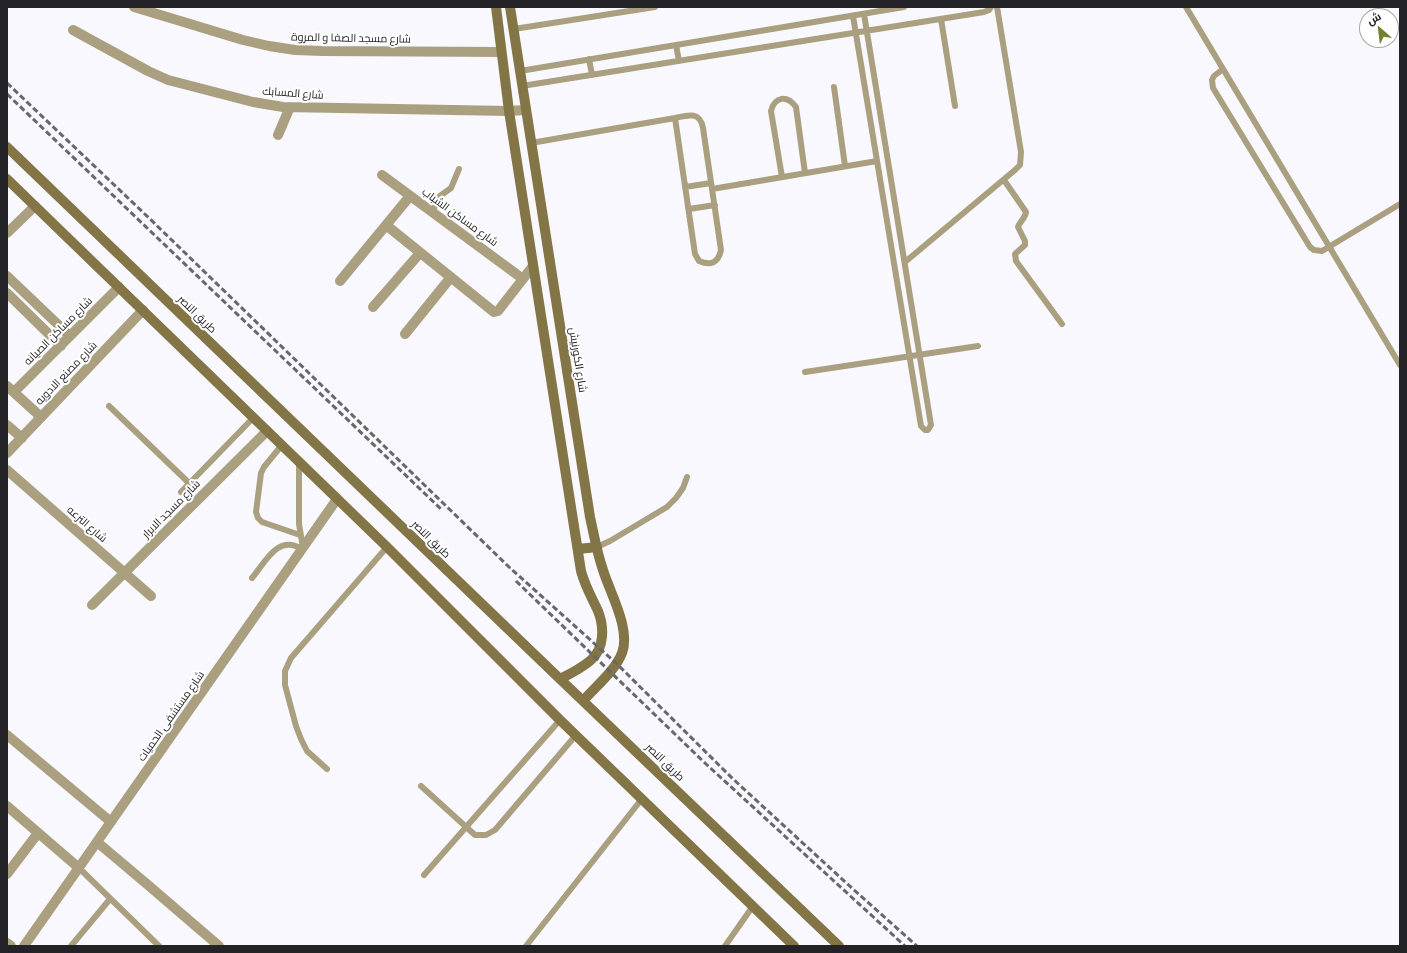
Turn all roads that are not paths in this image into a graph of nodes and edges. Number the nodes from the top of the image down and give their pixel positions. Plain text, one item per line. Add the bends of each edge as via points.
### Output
1 (134, 7) edge
2 (496, 7) edge
3 (510, 7) edge
4 (655, 7) edge
5 (904, 7) edge
6 (991, 7) edge
7 (997, 7) edge
8 (1186, 7) edge
9 (864, 14) junction
10 (853, 16) junction
11 (941, 19) junction
12 (514, 29) junction
13 (73, 30) dead end
14 (867, 31) junction
15 (856, 33) junction
16 (676, 45) junction
17 (501, 52) junction
18 (589, 59) junction
19 (679, 61) junction
20 (1223, 69) junction
21 (520, 70) junction
22 (592, 75) junction
23 (522, 86) junction
24 (834, 86) dead end
25 (955, 106) dead end
26 (290, 107) junction
27 (526, 110) junction
28 (509, 111) junction
29 (675, 118) junction
30 (278, 135) dead end
31 (531, 143) junction
32 (7, 147) edge
33 (887, 157) junction
34 (877, 159) junction
35 (845, 166) junction
36 (459, 169) dead end
37 (805, 173) junction
38 (382, 175) dead end
39 (782, 177) junction
40 (7, 179) edge
41 (1004, 180) junction
42 (712, 186) junction
43 (685, 187) junction
44 (410, 196) junction
45 (1400, 204) edge
46 (35, 206) junction
47 (714, 206) junction
48 (689, 209) junction
49 (432, 212) junction
50 (386, 225) junction
51 (7, 233) edge
52 (1329, 246) junction
53 (903, 251) junction
54 (420, 253) junction
55 (892, 253) junction
56 (904, 262) junction
57 (533, 266) junction
58 (7, 276) edge
59 (451, 277) junction
60 (523, 279) junction
61 (340, 281) dead end
62 (119, 287) junction
63 (7, 293) edge
64 (373, 307) dead end
65 (143, 310) junction
66 (1062, 324) dead end
67 (404, 334) dead end
68 (70, 336) junction
69 (61, 346) junction
70 (978, 346) dead end
71 (920, 354) junction
72 (910, 356) junction
73 (1400, 365) edge
74 (805, 372) dead end
75 (11, 389) edge
76 (109, 406) dead end
77 (41, 417) junction
78 (254, 417) junction
79 (7, 425) edge
80 (267, 431) junction
81 (22, 438) junction
82 (282, 445) junction
83 (7, 453) edge
84 (300, 462) junction
85 (7, 470) edge
86 (688, 477) dead end
87 (189, 483) junction
88 (181, 492) dead end
89 (337, 499) junction
90 (300, 534) junction
91 (388, 547) junction
92 (597, 547) junction
93 (302, 549) junction
94 (578, 550) junction
95 (125, 573) junction
96 (252, 578) dead end
97 (151, 596) dead end
98 (92, 605) dead end
99 (560, 679) junction
100 (583, 701) junction
101 (560, 720) junction
102 (7, 735) edge
103 (576, 736) junction
104 (328, 769) dead end
105 (421, 786) dead end
106 (641, 800) junction
107 (7, 806) edge
108 (111, 822) junction
109 (466, 827) junction
110 (38, 833) junction
111 (97, 842) junction
112 (79, 868) junction
113 (7, 873) edge
114 (424, 875) dead end
115 (110, 899) junction
116 (753, 906) junction
117 (7, 943) edge
118 (11, 946) edge
119 (24, 946) edge
120 (71, 946) edge
121 (159, 946) edge
122 (218, 946) edge
123 (526, 946) edge
124 (724, 946) edge
125 (794, 946) edge
126 (839, 946) edge

1 - 17 street, شارع مسجد الصفا و المروة via 243,40 295,50
2 - 17 main road
3 - 12 main road, شارع الكورنيش
4 - 12 lane
5 - 9 lane
6 - 11 lane via 984,12
7 - 41 lane via 1021,152 1020,165
8 - 20 lane
9 - 10 lane
9 - 14 lane
10 - 15 lane
10 - 16 lane
11 - 14 lane
11 - 25 lane
12 - 21 main road, شارع الكورنيش
13 - 26 street, شارع المسابك via 168,80 253,102
14 - 15 lane
14 - 33 lane
15 - 19 lane
15 - 34 lane
16 - 18 lane
16 - 19 lane
17 - 28 main road
18 - 21 lane
18 - 22 lane
19 - 22 lane
20 - 52 lane
20 - 52 lane via 1214,76 1213,88 1310,247 1322,251
21 - 23 main road, شارع الكورنيش
22 - 23 lane
23 - 27 main road, شارع الكورنيش
24 - 35 lane
26 - 28 street, شارع المسابك
26 - 30 street
27 - 28 street, شارع المسابك
27 - 31 main road, شارع الكورنيش
28 - 57 main road
29 - 31 lane
29 - 42 lane via 691,115 696,116 702,123
29 - 43 lane
31 - 92 main road, شارع الكورنيش via 590,517
32 - 99 main road, طريق النصر
33 - 34 lane
33 - 53 lane
34 - 35 lane
34 - 55 lane
35 - 37 lane
36 - 49 lane via 451,188 440,196
37 - 39 lane
37 - 39 lane via 796,107 792,101 778,100 771,111
38 - 44 street, شارع مساكن الشباب
39 - 42 lane
40 - 46 main road
41 - 56 lane
41 - 66 lane via 1026,212 1018,227 1025,245 1017,252 1015,258
42 - 43 lane
42 - 47 lane
43 - 48 lane
44 - 49 street, شارع مساكن الشباب
44 - 50 street
45 - 52 lane
46 - 51 street
46 - 62 main road
47 - 48 lane
47 - 48 lane via 721,250 713,263 706,264 699,261 695,254
49 - 60 street, شارع مساكن الشباب
50 - 54 street
50 - 61 street
52 - 73 lane
53 - 55 lane
53 - 56 lane
54 - 59 street
54 - 64 street
55 - 72 lane
56 - 71 lane
57 - 60 street
57 - 94 main road
58 - 68 street
59 - 60 street via 496,312
59 - 67 street
62 - 65 main road
62 - 68 street, شارع مساكن الصيانه
63 - 69 street
65 - 77 street, شارع مصنع الادويه
65 - 78 main road
68 - 69 street, شارع مساكن الصيانه
69 - 75 street, شارع مساكن الصيانه
70 - 71 lane
71 - 72 lane
71 - 72 lane via 931,424 928,430 921,426
72 - 74 lane
75 - 77 street
76 - 87 lane
77 - 81 street, شارع مصنع الادويه
78 - 80 main road
78 - 87 lane
79 - 81 street
80 - 82 main road
80 - 95 street, شارع مسجد الابرار
81 - 83 street, شارع مصنع الادويه
82 - 84 main road
82 - 90 lane via 261,473 256,512 262,522
84 - 89 main road
84 - 90 lane
85 - 95 street, شارع الترعه
86 - 92 lane via 668,507
87 - 88 lane
89 - 91 main road
89 - 93 street, شارع مستشفى الحميات
90 - 93 lane
91 - 101 main road
91 - 104 lane via 291,658 285,671 285,685 301,739 307,751
92 - 94 main road
92 - 100 main road, شارع الكورنيش via 619,615 624,643 618,660
93 - 96 lane via 290,544 277,547
93 - 108 street, شارع مستشفى الحميات
94 - 99 main road via 583,580 603,627 602,635 600,645 591,661
95 - 97 street, شارع الترعه
95 - 98 street, شارع مسجد الابرار
99 - 100 main road, طريق النصر
100 - 126 main road, طريق النصر
101 - 103 main road
101 - 109 lane
102 - 108 street
103 - 106 main road
103 - 109 lane via 495,830 486,835 475,835
105 - 109 lane
106 - 116 main road
106 - 123 lane
107 - 110 street
108 - 111 street, شارع مستشفى الحميات
109 - 114 lane
110 - 112 street
110 - 113 street
111 - 112 street, شارع مستشفى الحميات
111 - 122 street
112 - 115 lane
112 - 119 street, شارع مستشفى الحميات
115 - 120 lane
115 - 121 lane
116 - 124 lane
116 - 125 main road
117 - 118 street

